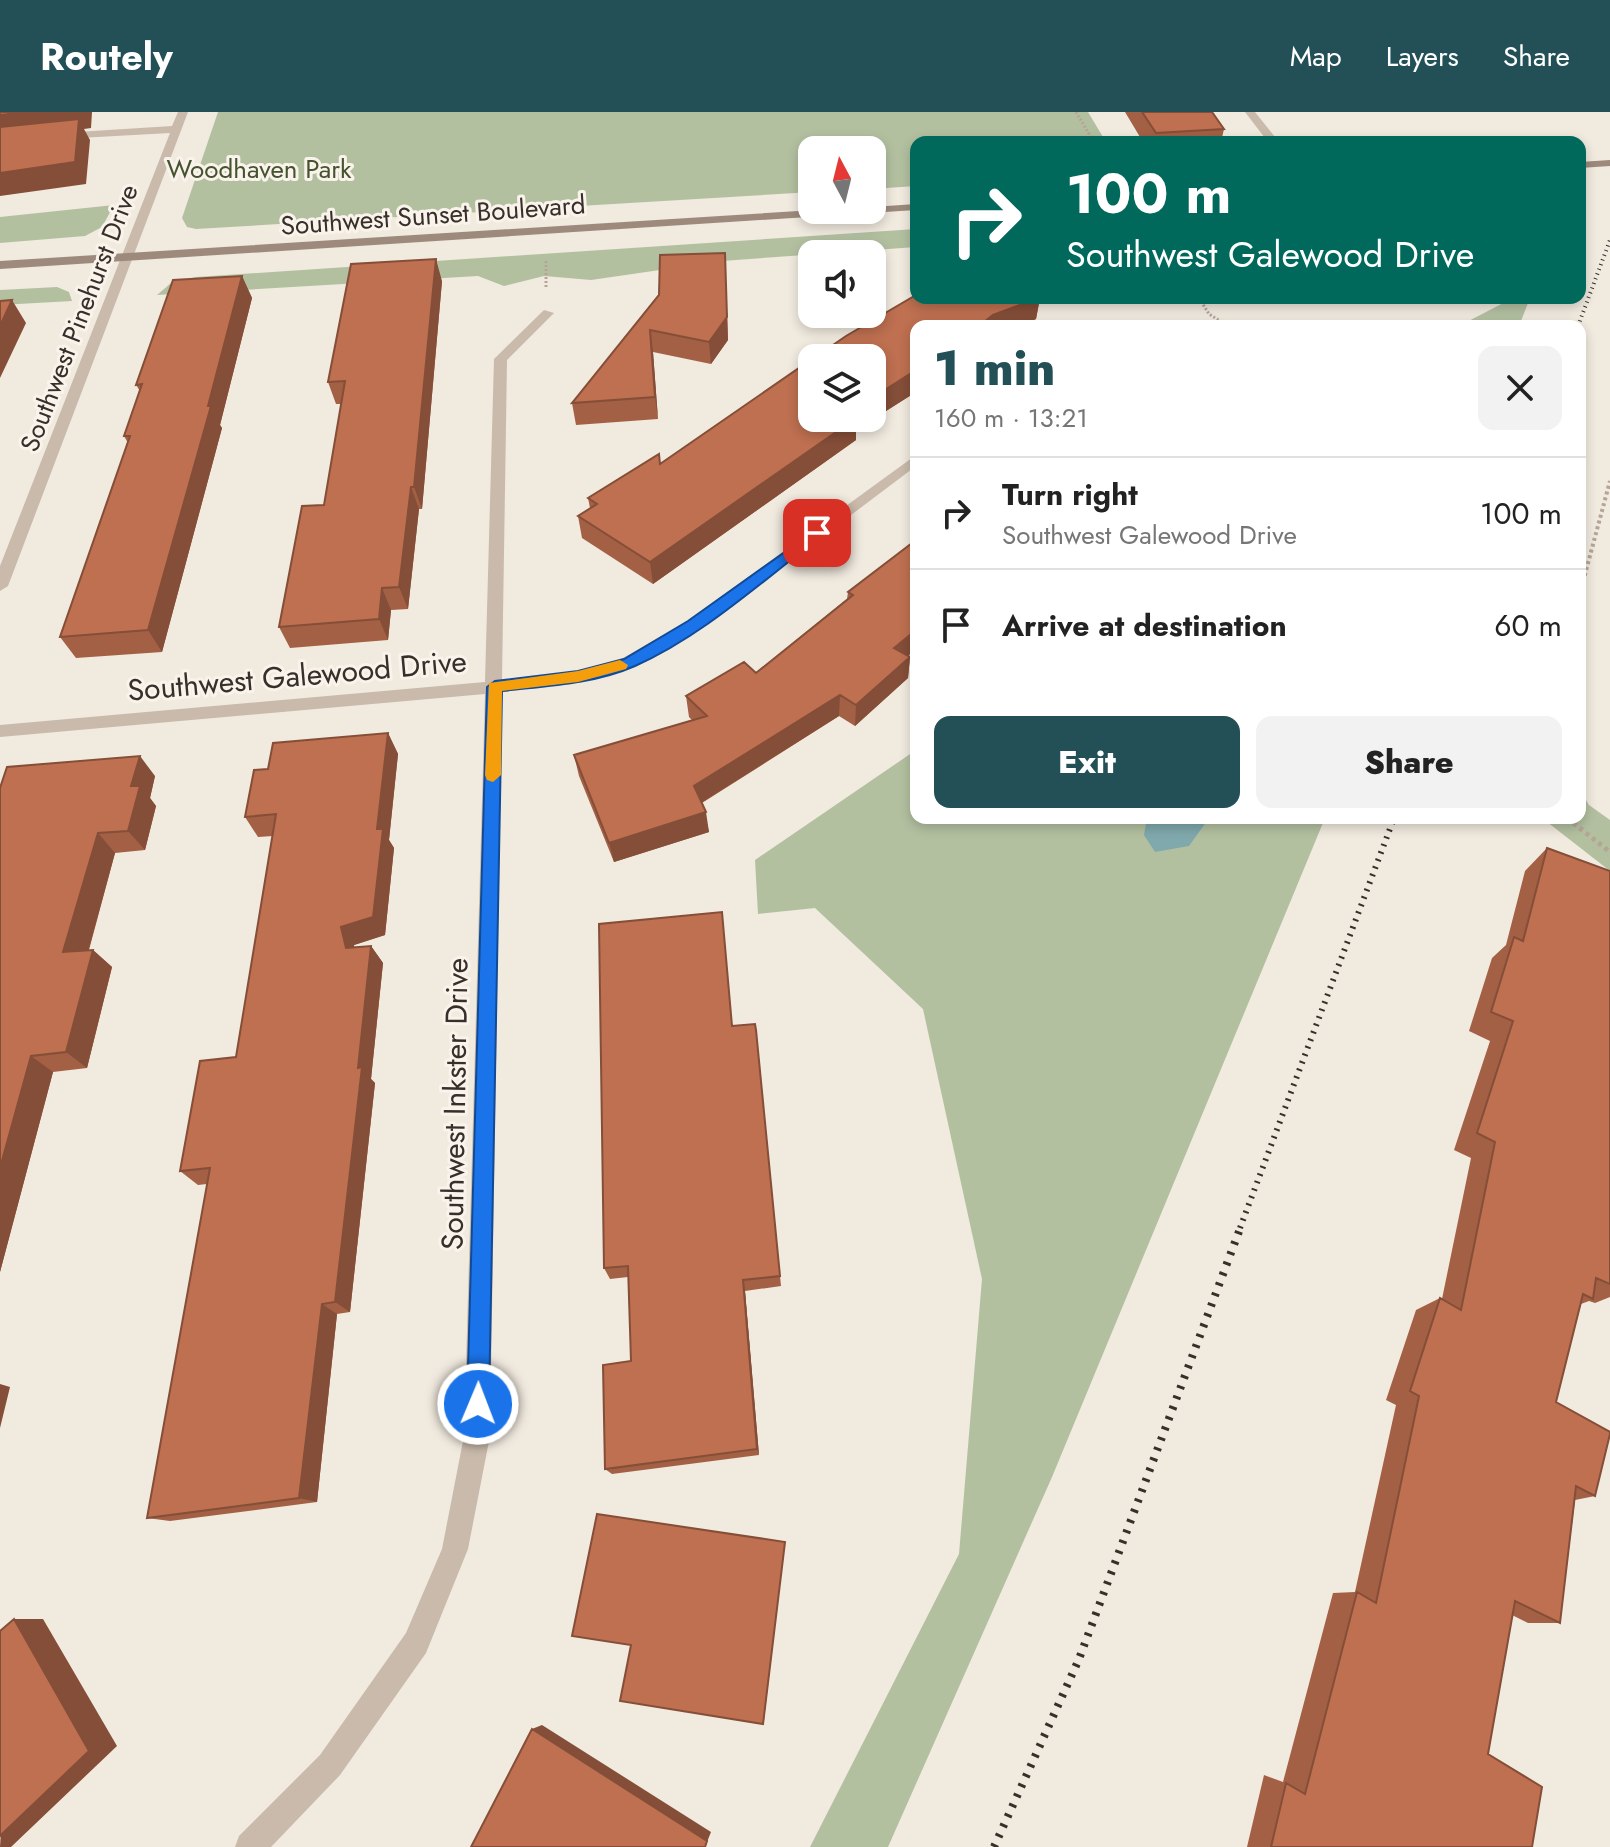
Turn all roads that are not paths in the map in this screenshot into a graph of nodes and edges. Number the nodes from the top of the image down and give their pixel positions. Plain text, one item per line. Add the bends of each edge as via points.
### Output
1 (183, 112) edge
2 (1250, 112) edge
3 (177, 129) junction
4 (1269, 136) edge
5 (42, 138) edge
6 (1610, 163) edge
7 (1586, 165) edge
8 (910, 207) edge
9 (886, 209) edge
10 (798, 215) edge
11 (129, 257) junction
12 (0, 265) edge
13 (548, 313) dead end
14 (910, 463) edge
15 (0, 586) edge
16 (495, 687) junction
17 (0, 731) edge
18 (250, 1847) edge

1 - 3 street, Southwest Pinehurst Drive
2 - 4 street
3 - 5 street
3 - 11 street, Southwest Pinehurst Drive
6 - 7 main road
8 - 9 main road, Southwest Sunset Boulevard
10 - 11 main road, Southwest Sunset Boulevard
11 - 12 main road, Southwest Sunset Boulevard
11 - 15 street, Southwest Pinehurst Drive
13 - 16 street, Southwest Inkster Drive via 501,359
14 - 16 street, Southwest Galewood Drive via 694,625 629,662 578,677
16 - 17 street, Southwest Galewood Drive
16 - 18 street, Southwest Inkster Drive via 477,1436 455,1549 416,1643 330,1765

